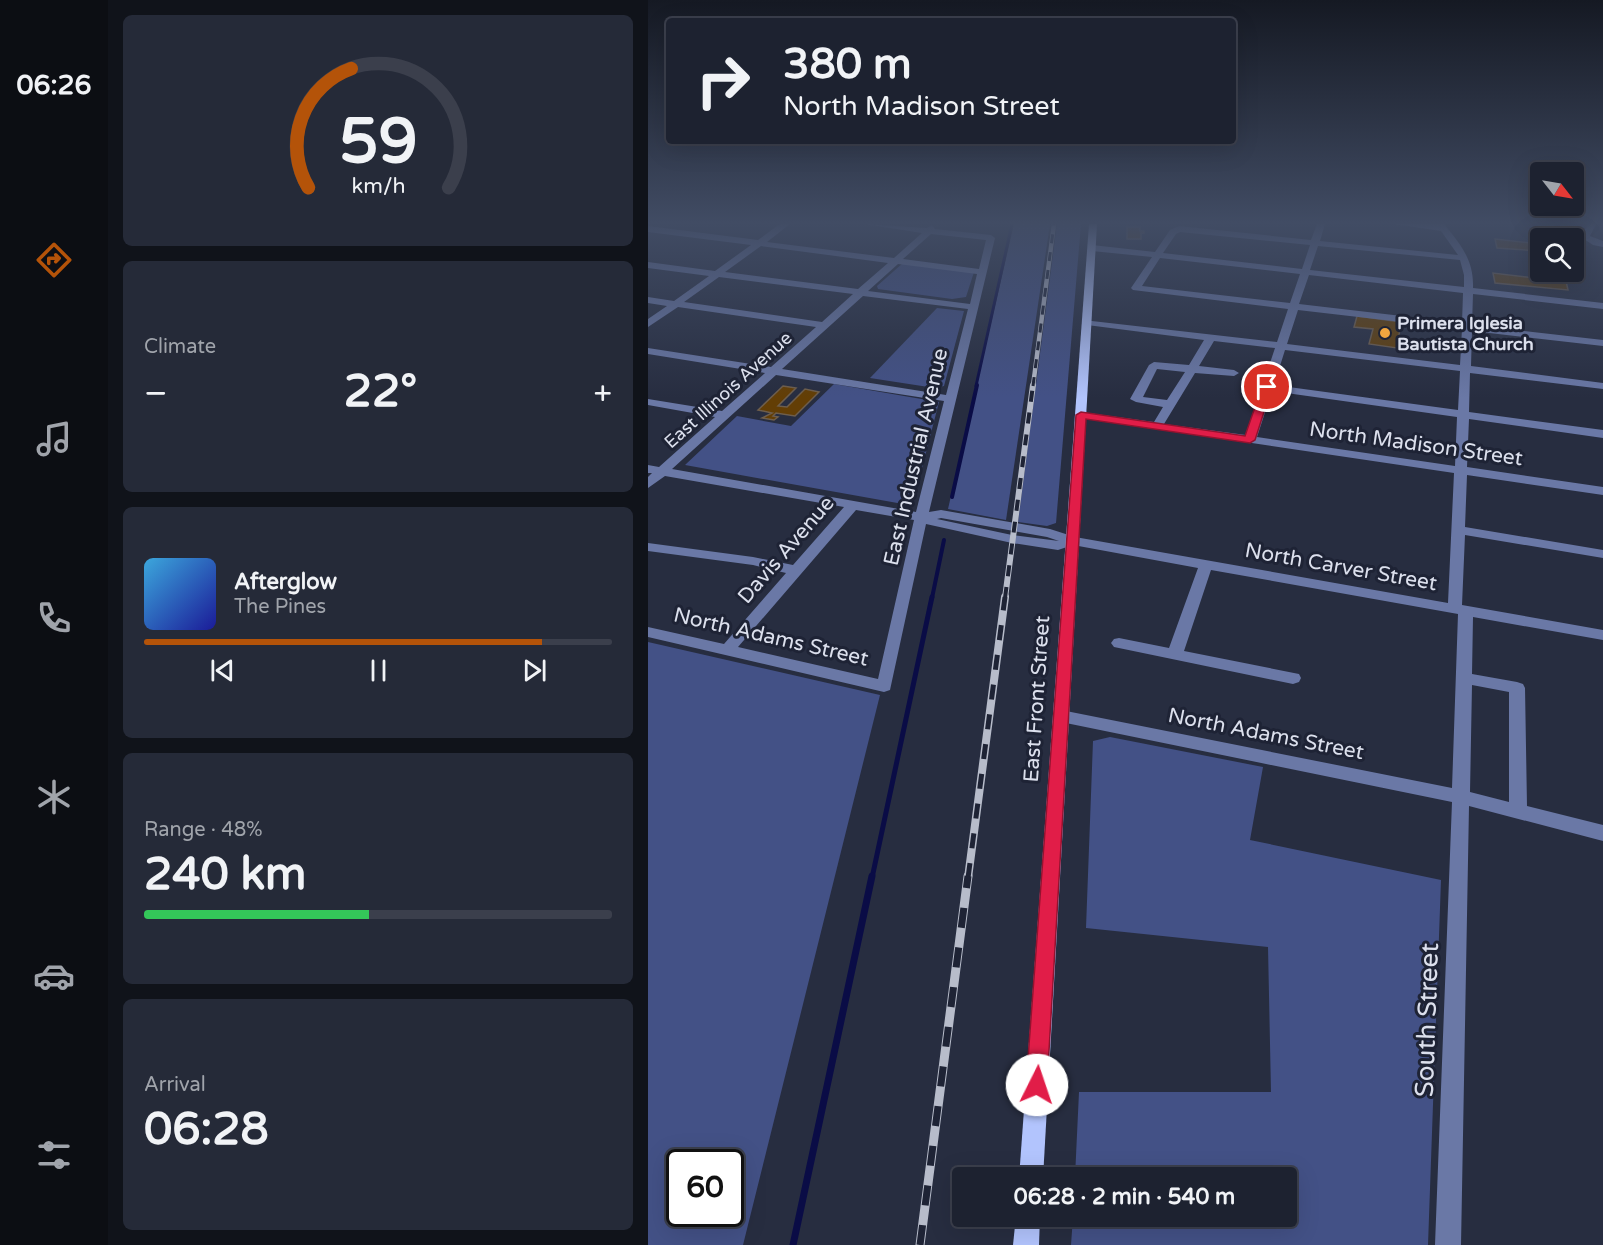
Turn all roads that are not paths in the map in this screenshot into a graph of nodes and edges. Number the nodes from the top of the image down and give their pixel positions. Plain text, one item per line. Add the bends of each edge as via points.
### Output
1 (707, 282) edge
2 (782, 282) edge
3 (872, 282) edge
4 (980, 282) edge
5 (1090, 282) edge
6 (1140, 282) edge
7 (1302, 282) edge
8 (1387, 282) edge
9 (1469, 282) edge
10 (1468, 291) junction
11 (861, 292) junction
12 (648, 300) edge
13 (676, 304) junction
14 (1603, 306) edge
15 (974, 307) junction
16 (1294, 307) junction
17 (1087, 322) junction
18 (648, 324) edge
19 (824, 325) junction
20 (1467, 327) junction
21 (1211, 337) junction
22 (1603, 343) edge
23 (1281, 346) junction
24 (648, 351) edge
25 (1192, 369) junction
26 (1466, 369) junction
27 (775, 370) junction
28 (1234, 373) dead end
29 (1603, 386) edge
30 (1267, 387) junction
31 (951, 399) junction
32 (648, 402) edge
33 (1169, 404) junction
34 (724, 415) junction
35 (1081, 415) junction
36 (1463, 415) junction
37 (1157, 426) junction
38 (1603, 434) edge
39 (1250, 440) junction
40 (648, 469) edge
41 (1460, 471) junction
42 (662, 472) junction
43 (648, 484) edge
44 (1603, 491) edge
45 (853, 505) junction
46 (921, 517) junction
47 (1458, 530) junction
48 (1072, 541) junction
49 (648, 547) edge
50 (1603, 554) edge
51 (1206, 565) junction
52 (796, 570) junction
53 (1461, 609) junction
54 (648, 632) edge
55 (1603, 635) edge
56 (1119, 643) dead end
57 (727, 650) junction
58 (1175, 654) junction
59 (1293, 678) dead end
60 (1464, 678) junction
61 (884, 686) joint
62 (1061, 716) junction
63 (1461, 797) junction
64 (1518, 812) junction
65 (1603, 833) edge
66 (1032, 1167) edge
67 (1027, 1227) edge
68 (1026, 1245) edge
69 (1448, 1245) edge

1 - 13 street
2 - 11 street
3 - 11 street, East Illinois Avenue
4 - 15 street, East Industrial Avenue
5 - 17 main road, East Front Street
6 - 16 street via 1136,288
7 - 16 street
8 - 10 street
9 - 10 street
10 - 14 street
10 - 20 street
11 - 15 street
11 - 19 street, East Illinois Avenue
12 - 13 street
13 - 18 street
13 - 19 street
15 - 31 street, East Industrial Avenue
16 - 20 street
16 - 23 street
17 - 21 street
17 - 35 main road, East Front Street
19 - 27 street, East Illinois Avenue
20 - 22 street
20 - 26 street
21 - 23 street
21 - 25 street
23 - 26 street
23 - 30 street
24 - 27 street
25 - 28 street
25 - 33 street
25 - 33 street via 1154,365 1136,399
26 - 29 street
26 - 36 street
27 - 31 street
27 - 34 street, East Illinois Avenue
30 - 36 street
30 - 39 street
31 - 46 street, East Industrial Avenue
32 - 34 street
33 - 37 street
34 - 42 street, East Illinois Avenue
35 - 37 street, North Madison Street
35 - 48 main road, East Front Street
36 - 38 street
36 - 41 street
37 - 39 street, North Madison Street
39 - 41 street, North Madison Street
40 - 42 street, North Carver Street
41 - 44 street, North Madison Street
41 - 47 street
42 - 43 street, East Illinois Avenue
42 - 45 street, North Carver Street
45 - 46 street, North Carver Street
45 - 52 street, Davis Avenue
46 - 48 street, North Carver Street via 1032,542 1058,546
46 - 61 street, East Industrial Avenue
47 - 50 street
47 - 53 street
48 - 51 street, North Carver Street
48 - 62 main road, East Front Street
49 - 52 street
51 - 53 street, North Carver Street
51 - 58 street
52 - 57 street, Davis Avenue
53 - 55 street, North Carver Street
53 - 60 street, South Street
54 - 57 street, North Adams Street
56 - 58 street
57 - 61 street, North Adams Street
58 - 59 street
60 - 63 street, South Street
60 - 64 street via 1517,688
62 - 63 street, North Adams Street
62 - 66 main road, East Front Street
63 - 64 street, North Adams Street
63 - 69 street, South Street
64 - 65 street, North Adams Street
67 - 68 main road

